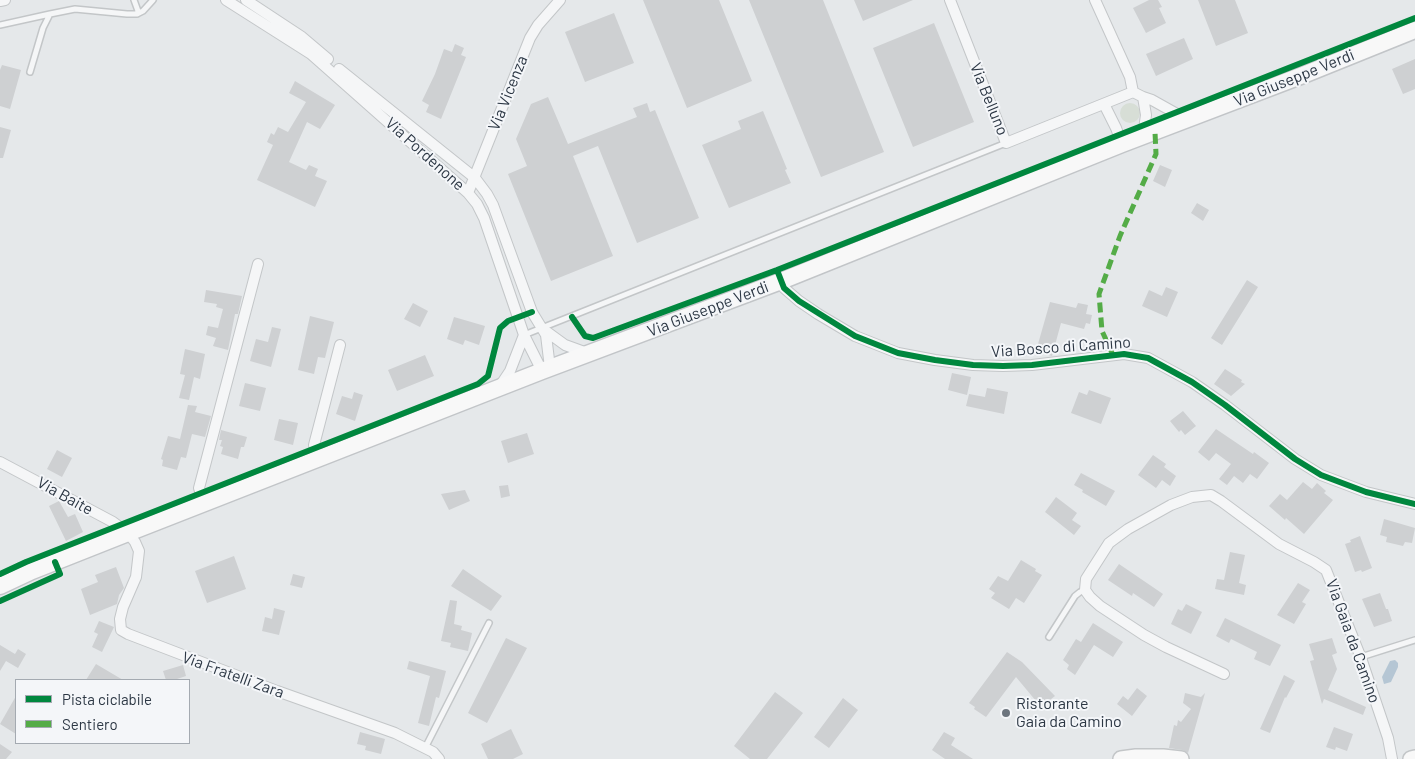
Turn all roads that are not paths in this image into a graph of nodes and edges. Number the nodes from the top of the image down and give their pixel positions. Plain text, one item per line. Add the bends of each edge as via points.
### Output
1 (4, 0) edge
2 (134, 0) edge
3 (153, 0) edge
4 (226, 0) edge
5 (246, 0) edge
6 (560, 0) edge
7 (950, 0) edge
8 (1095, 0) edge
9 (0, 1) edge
10 (50, 14) junction
11 (137, 14) junction
12 (0, 25) edge
13 (1415, 30) edge
14 (30, 72) dead end
15 (354, 86) junction
16 (1133, 92) junction
17 (1143, 98) junction
18 (1104, 104) junction
19 (1186, 120) junction
20 (1143, 136) junction
21 (1006, 143) junction
22 (1122, 144) junction
23 (475, 178) junction
24 (468, 193) junction
25 (258, 264) dead end
26 (781, 281) junction
27 (542, 328) junction
28 (524, 336) junction
29 (340, 346) dead end
30 (589, 353) junction
31 (546, 370) junction
32 (500, 387) junction
33 (319, 458) junction
34 (0, 462) edge
35 (204, 503) junction
36 (1415, 504) edge
37 (128, 533) junction
38 (0, 586) edge
39 (1085, 590) junction
40 (489, 623) dead end
41 (1049, 637) dead end
42 (1415, 640) edge
43 (1361, 658) junction
44 (1224, 674) dead end
45 (425, 748) junction
46 (1415, 758) edge
47 (439, 759) edge
48 (1121, 759) edge
49 (1181, 759) edge
50 (1392, 759) edge
51 (1411, 759) edge

1 - 9 street
2 - 11 lane
3 - 11 lane
4 - 15 street, Via Pordenone via 311,54
5 - 15 street, Via Pordenone via 302,37
6 - 23 street, Via Vicenza via 530,38
7 - 21 street, Via Belluno
8 - 16 street via 1130,77
10 - 11 lane via 75,9
10 - 12 lane
10 - 14 lane
13 - 19 main road, Via Giuseppe Verdi
15 - 23 street, Via Pordenone
15 - 24 street, Via Pordenone
16 - 17 street
16 - 18 street, Via Belluno
17 - 19 street
17 - 20 street via 1146,115
18 - 21 street, Via Belluno
18 - 22 street
19 - 20 main road, Via Giuseppe Verdi
20 - 22 main road, Via Giuseppe Verdi
21 - 27 lane
22 - 26 main road, Via Giuseppe Verdi
23 - 24 street, Via Vicenza
23 - 27 street, Via Pordenone via 493,205 532,312
24 - 28 street, Via Pordenone via 484,218
25 - 35 street via 199,488
26 - 30 main road, Via Giuseppe Verdi
26 - 36 street, Via Bosco di Camino via 798,301 818,314 855,336 898,353 974,365 1003,366 1124,354 1148,358 1192,382 1295,459 1322,475 1366,492
27 - 28 lane
27 - 30 street via 565,345
27 - 31 street, Via Pordenone via 548,343
28 - 31 street, Via Pordenone
28 - 32 street
29 - 33 street via 314,445
30 - 31 main road, Via Giuseppe Verdi
31 - 32 main road, Via Giuseppe Verdi
32 - 33 main road, Via Giuseppe Verdi
33 - 35 main road, Via Giuseppe Verdi
34 - 37 street, Via Baite
35 - 37 main road, Via Giuseppe Verdi
37 - 38 main road, Via Giuseppe Verdi
37 - 45 street, Via Fratelli Zara via 139,551 136,577 120,620 121,630 277,692 395,733
39 - 41 lane via 1075,596
39 - 43 street, Via Gaia da Camino via 1092,568 1109,544 1128,529 1192,497 1211,496 1278,544 1326,570
39 - 44 street via 1100,606 1144,635
40 - 45 lane
42 - 43 lane
43 - 50 street, Via Gaia da Camino
45 - 47 street, Via Fratelli Zara
46 - 51 street
48 - 49 street

